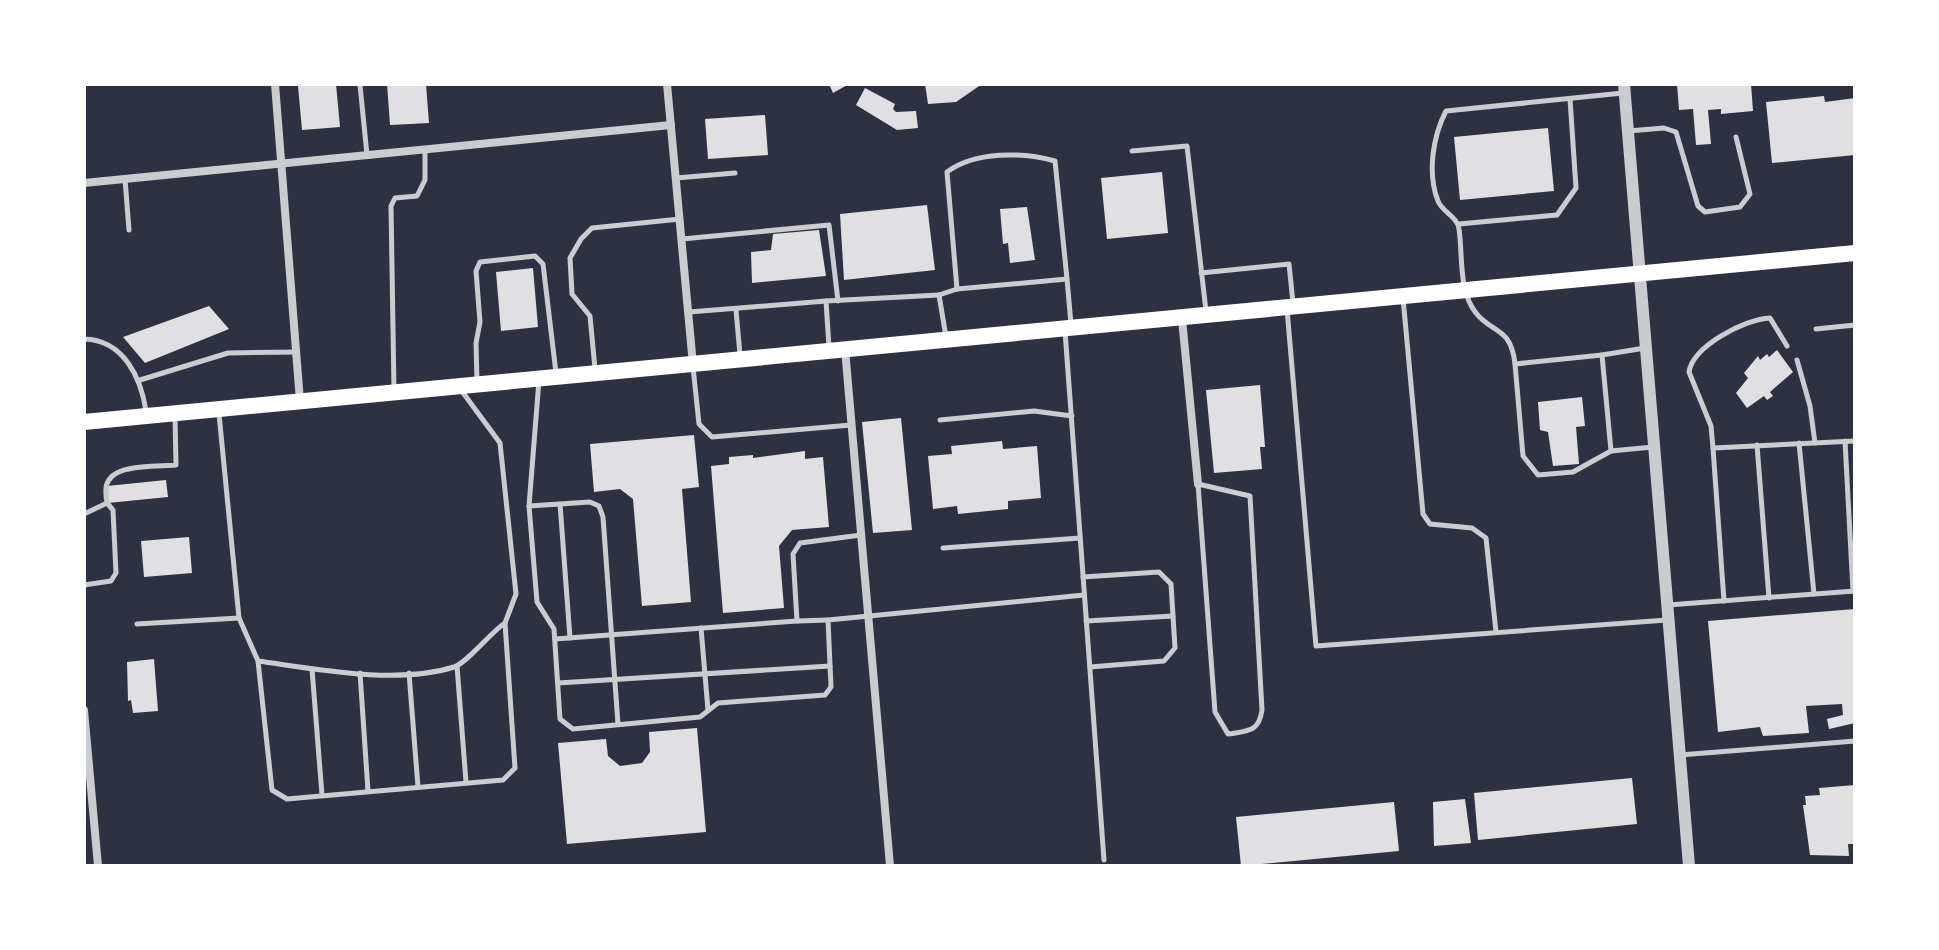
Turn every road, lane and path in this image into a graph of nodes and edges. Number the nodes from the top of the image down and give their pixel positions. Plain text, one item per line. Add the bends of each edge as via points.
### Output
1 (275, 84) edge
2 (667, 84) edge
3 (360, 85) edge
4 (1624, 89) edge
5 (1570, 99) junction
6 (671, 125) junction
7 (1627, 131) junction
8 (1736, 137) dead end
9 (425, 150) junction
10 (1132, 151) dead end
11 (367, 156) junction
12 (282, 164) junction
13 (735, 173) dead end
14 (676, 178) junction
15 (125, 179) junction
16 (84, 183) edge
17 (680, 219) junction
18 (1459, 224) junction
19 (129, 230) dead end
20 (682, 239) junction
21 (1855, 253) edge
22 (1201, 273) junction
23 (1639, 274) junction
24 (1067, 279) junction
25 (957, 289) junction
26 (1465, 291) junction
27 (939, 295) junction
28 (1403, 297) junction
29 (826, 301) junction
30 (838, 301) junction
31 (1290, 308) junction
32 (736, 310) junction
33 (688, 312) junction
34 (1206, 316) junction
35 (1182, 319) junction
36 (1855, 325) edge
37 (1816, 329) dead end
38 (1069, 330) junction
39 (84, 339) edge
40 (947, 340) junction
41 (1787, 346) dead end
42 (1645, 348) junction
43 (837, 350) junction
44 (296, 352) junction
45 (1602, 355) junction
46 (741, 360) junction
47 (1797, 360) dead end
48 (1515, 364) junction
49 (693, 365) junction
50 (596, 374) junction
51 (548, 378) junction
52 (140, 380) junction
53 (477, 385) junction
54 (458, 386) junction
55 (394, 392) junction
56 (300, 401) junction
57 (218, 409) junction
58 (175, 413) junction
59 (147, 416) junction
60 (1072, 416) junction
61 (940, 420) dead end
62 (84, 422) edge
63 (851, 425) junction
64 (1845, 441) junction
65 (1855, 441) edge
66 (1799, 443) junction
67 (1815, 443) junction
68 (1757, 445) junction
69 (1654, 447) junction
70 (1713, 448) junction
71 (1611, 451) junction
72 (1198, 484) junction
73 (107, 503) junction
74 (560, 504) junction
75 (529, 506) junction
76 (84, 514) edge
77 (861, 535) junction
78 (1080, 538) junction
79 (943, 548) dead end
80 (1083, 577) junction
81 (84, 585) edge
82 (1854, 591) edge
83 (1814, 594) junction
84 (1084, 595) junction
85 (1769, 598) junction
86 (1724, 601) junction
87 (1667, 605) junction
88 (868, 615) junction
89 (1173, 616) junction
90 (239, 618) junction
91 (828, 620) junction
92 (1668, 620) junction
93 (797, 621) junction
94 (1086, 621) junction
95 (505, 623) junction
96 (137, 624) dead end
97 (701, 628) junction
98 (1496, 632) junction
99 (611, 635) junction
100 (570, 638) junction
101 (555, 639) junction
102 (258, 661) junction
103 (457, 666) junction
104 (830, 666) junction
105 (1090, 667) junction
106 (312, 669) junction
107 (360, 673) junction
108 (409, 673) junction
109 (704, 674) junction
110 (615, 679) junction
111 (558, 683) junction
112 (84, 710) edge
113 (708, 711) junction
114 (618, 724) junction
115 (1855, 741) edge
116 (1679, 755) junction
117 (466, 782) junction
118 (418, 787) junction
119 (368, 791) junction
120 (322, 795) junction
121 (1104, 860) dead end
122 (98, 866) edge
123 (890, 866) edge
124 (1689, 866) edge

1 - 12 street
2 - 6 street
3 - 11 lane
4 - 5 lane
4 - 7 street
5 - 18 lane via 1576,188 1557,215
5 - 18 lane via 1446,111 1437,128 1432,170 1438,203
6 - 9 street
6 - 14 street
7 - 8 lane via 1676,132 1698,206 1705,212 1740,207 1750,194
7 - 23 street
9 - 11 street
9 - 55 lane via 425,180 417,196 395,198 391,206
10 - 22 lane via 1187,146
11 - 12 street
12 - 15 street
12 - 44 street
13 - 14 lane
14 - 17 street
15 - 16 street
15 - 19 lane
17 - 20 street
17 - 50 lane via 592,228 570,258 572,294 590,316
18 - 26 lane
20 - 30 lane via 829,225
20 - 33 street
21 - 23 main road
22 - 31 lane via 1289,264
22 - 34 lane
23 - 26 main road
23 - 42 street
24 - 25 lane
24 - 25 lane via 1055,161 1028,153 960,162 947,172
24 - 38 lane
25 - 27 lane
26 - 28 main road
26 - 48 lane via 1477,315 1506,337
27 - 30 lane
27 - 40 lane
28 - 31 main road
28 - 98 lane via 1423,514 1430,524 1472,528 1486,538
29 - 30 lane
29 - 32 lane
29 - 43 lane
31 - 34 main road
31 - 98 lane via 1316,646
32 - 33 lane
32 - 46 lane
33 - 49 street
34 - 35 main road
35 - 38 main road
35 - 72 street
36 - 37 lane
38 - 40 main road
38 - 60 lane
39 - 52 lane via 107,346 132,363
40 - 43 main road
41 - 70 lane via 1770,318 1755,318 1697,354 1690,364 1691,380 1705,404
42 - 45 lane
42 - 69 street
43 - 46 main road
43 - 63 street
44 - 52 lane via 228,353
44 - 56 street
45 - 48 lane
45 - 71 lane
46 - 49 main road
47 - 67 lane
48 - 71 lane via 1523,456 1538,475 1573,472
49 - 50 main road
49 - 63 lane via 699,424 712,437
50 - 51 main road
51 - 53 main road
51 - 53 lane via 543,264 535,256 480,262
51 - 75 lane
52 - 59 lane
53 - 54 main road
54 - 55 main road
54 - 95 lane via 500,443 516,594
55 - 56 main road
56 - 57 main road
57 - 58 main road
57 - 90 lane
58 - 59 main road
58 - 73 lane via 176,465 119,471 105,486
59 - 62 main road
60 - 61 lane via 1034,411
60 - 78 lane
63 - 77 street
64 - 65 lane
64 - 67 lane
64 - 82 lane
66 - 67 lane
66 - 68 lane
66 - 83 lane
68 - 70 lane
68 - 85 lane
69 - 71 lane
69 - 87 street
70 - 86 lane
72 - 72 lane via 1215,712 1228,734 1252,731 1260,724 1262,710 1250,496
73 - 76 lane
73 - 81 lane via 113,510 116,573 111,581
74 - 75 lane
74 - 99 lane via 599,506
74 - 100 lane
75 - 101 lane via 537,602
77 - 88 street
77 - 93 lane via 800,543 793,554
78 - 79 lane
78 - 80 lane
80 - 84 lane
80 - 89 lane via 1159,572 1171,584
82 - 83 lane
83 - 85 lane
84 - 88 lane
84 - 94 lane
85 - 86 lane
86 - 87 lane
87 - 92 street
88 - 91 lane
88 - 123 street
89 - 94 lane
89 - 105 lane via 1171,657
90 - 96 lane
90 - 102 lane
91 - 93 lane
91 - 104 lane
92 - 98 lane
92 - 116 street
93 - 97 lane
94 - 105 lane
95 - 103 lane
95 - 117 lane via 515,768 503,780
97 - 99 lane
97 - 109 lane
99 - 100 lane
99 - 110 lane
100 - 101 lane
101 - 111 lane
102 - 106 lane
102 - 120 lane via 269,785 287,799
103 - 108 lane
103 - 117 lane
104 - 109 lane
104 - 113 lane via 831,687 825,695 718,703
105 - 121 lane
106 - 107 lane
106 - 120 lane
107 - 108 lane
107 - 119 lane
108 - 118 lane
109 - 110 lane
109 - 113 lane
110 - 111 lane
110 - 114 lane
111 - 114 lane via 560,719 573,729
112 - 122 street
113 - 114 lane via 700,717
115 - 116 lane
116 - 124 street
117 - 118 lane
118 - 119 lane
119 - 120 lane

